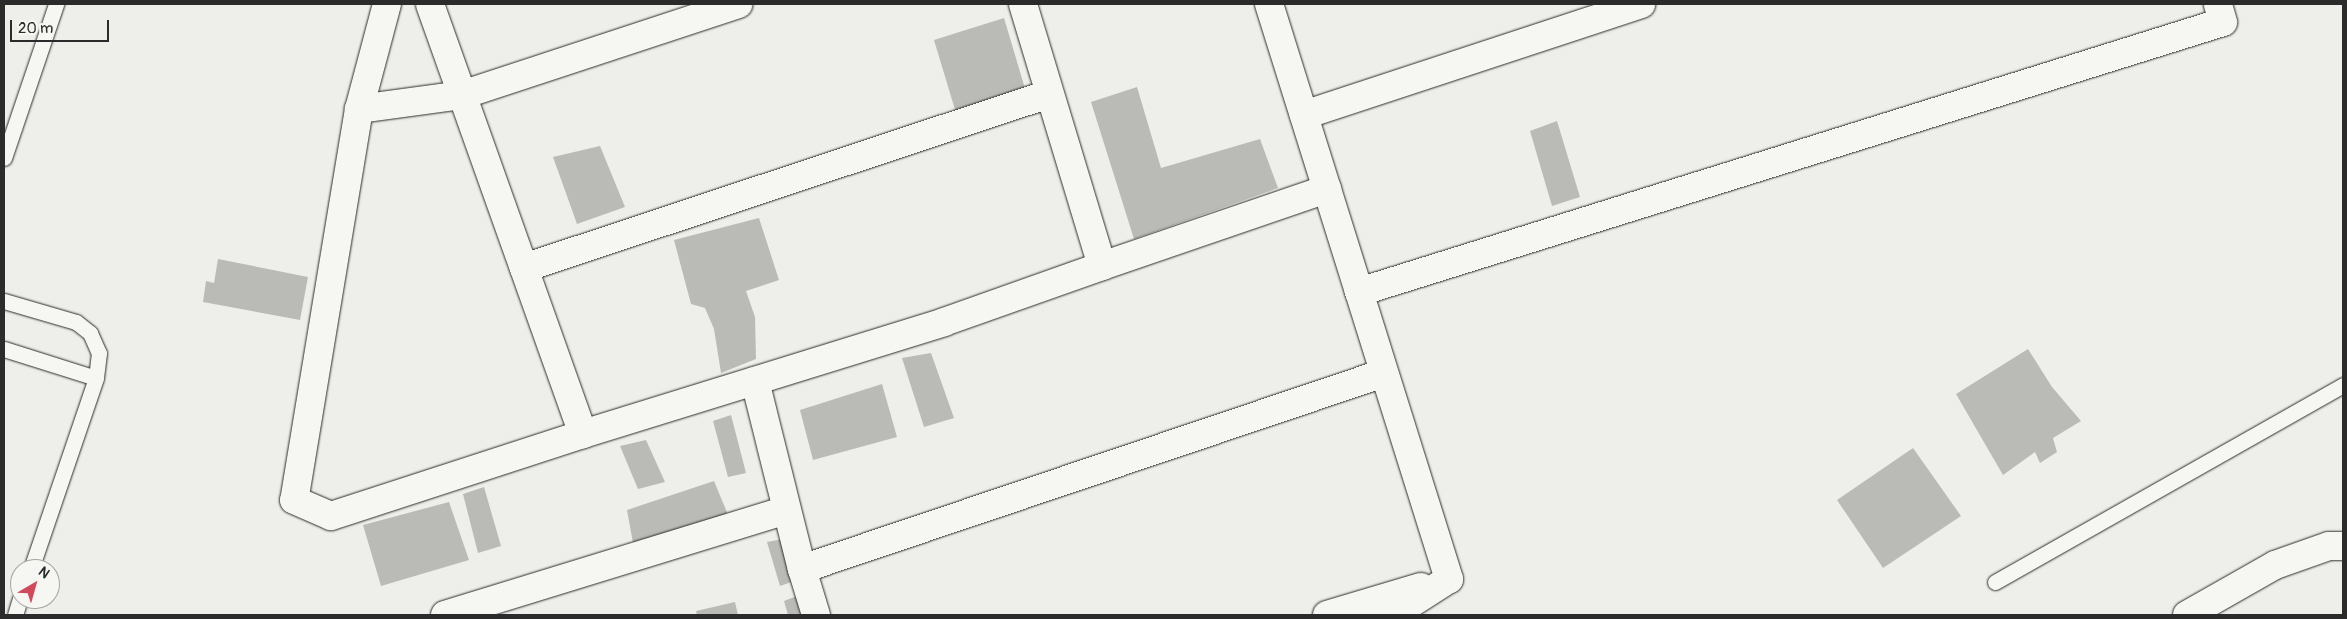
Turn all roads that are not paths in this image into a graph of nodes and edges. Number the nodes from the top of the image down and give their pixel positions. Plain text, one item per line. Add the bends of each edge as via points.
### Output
1 (56, 4) edge
2 (387, 4) edge
3 (430, 4) edge
4 (738, 4) edge
5 (1023, 4) edge
6 (1269, 4) edge
7 (1641, 4) edge
8 (2218, 4) edge
9 (1050, 94) junction
10 (462, 95) junction
11 (359, 109) junction
12 (1304, 115) junction
13 (4, 158) edge
14 (1327, 189) junction
15 (1102, 266) junction
16 (524, 268) junction
17 (1359, 292) junction
18 (4, 301) edge
19 (4, 349) edge
20 (1384, 373) junction
21 (96, 378) junction
22 (755, 381) junction
23 (2343, 385) edge
24 (583, 434) junction
25 (786, 510) junction
26 (2343, 546) edge
27 (34, 559) edge
28 (802, 569) junction
29 (1449, 579) junction
30 (1995, 582) dead end
31 (445, 615) edge
32 (816, 615) edge
33 (1327, 615) edge
34 (1394, 615) edge
35 (2187, 615) edge

1 - 13 lane
2 - 11 street
3 - 10 street
4 - 10 street
5 - 9 street
6 - 12 street
7 - 12 street
8 - 17 street via 2224,22
9 - 15 street
9 - 16 street
10 - 11 street
10 - 16 street
11 - 24 street via 294,500 331,516
12 - 14 street
14 - 15 street
14 - 17 street
15 - 22 street via 944,322
16 - 24 street
17 - 20 street
18 - 21 lane via 76,322 90,333 99,353
19 - 21 lane
20 - 28 street
20 - 29 street
21 - 27 lane
22 - 24 street
22 - 25 street
23 - 30 lane
25 - 28 street
25 - 31 street
26 - 35 street via 2329,546 2275,565
28 - 32 street
29 - 33 street
29 - 34 street

